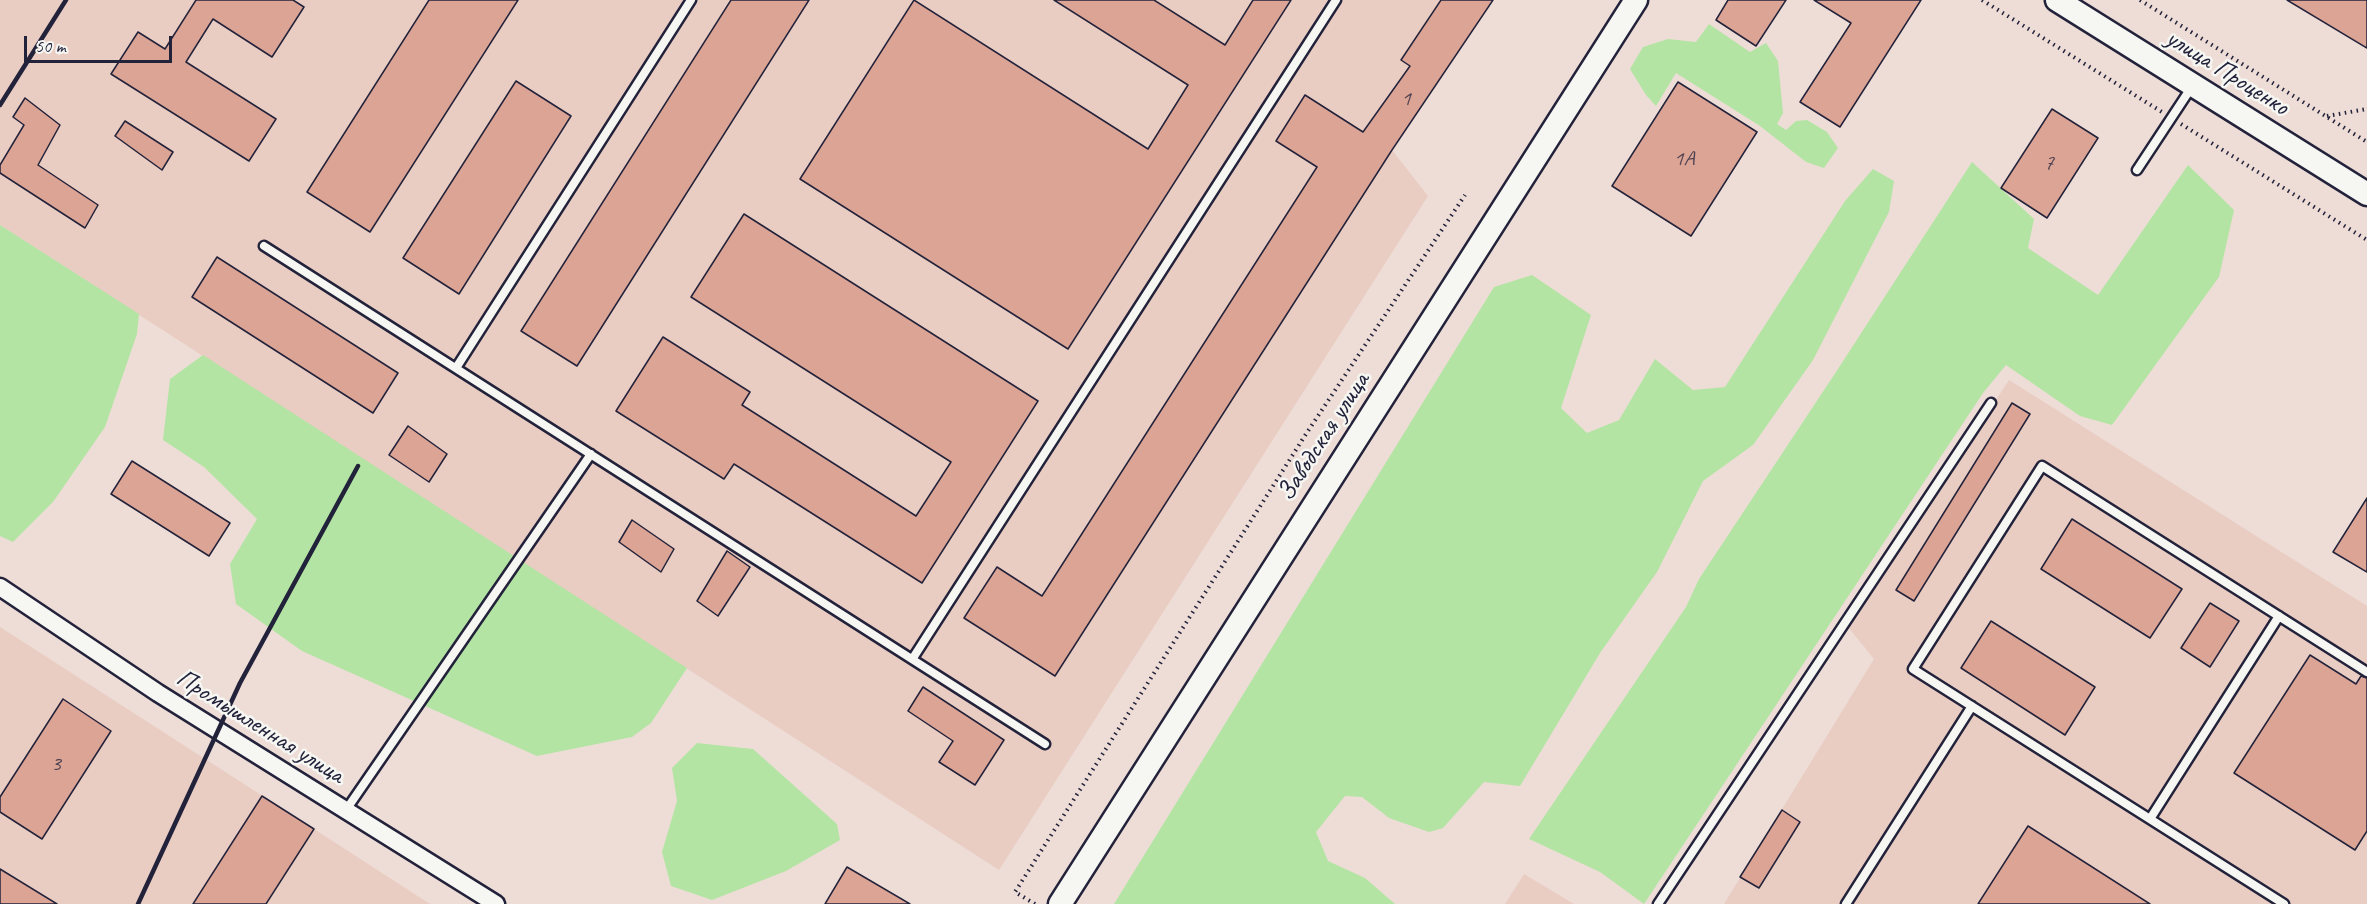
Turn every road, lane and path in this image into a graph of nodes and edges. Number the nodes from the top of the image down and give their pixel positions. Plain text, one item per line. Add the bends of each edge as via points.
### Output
1 (691, 0) edge
2 (1336, 0) edge
3 (1636, 0) edge
4 (2057, 0) edge
5 (2140, 0) edge
6 (2193, 85) junction
7 (2367, 109) edge
8 (2327, 116) junction
9 (2367, 142) edge
10 (2137, 170) dead end
11 (2367, 193) edge
12 (1465, 195) dead end
13 (264, 246) dead end
14 (456, 368) junction
15 (1991, 403) dead end
16 (591, 454) junction
17 (0, 587) edge
18 (2279, 616) junction
19 (913, 658) junction
20 (2367, 672) edge
21 (1972, 706) junction
22 (1045, 744) dead end
23 (346, 810) junction
24 (2150, 819) junction
25 (487, 902) edge
26 (1035, 904) edge
27 (1060, 904) edge
28 (1658, 904) edge
29 (1846, 904) edge
30 (2284, 904) edge

1 - 14 lane
2 - 19 lane
3 - 27 main road, Заводская улица
4 - 6 main road, улица Проценко
5 - 8 path
6 - 10 lane
6 - 11 main road, улица Проценко
7 - 8 path
8 - 9 path
12 - 26 path via 1306,434 1015,892
13 - 14 lane
14 - 16 lane
15 - 28 lane
16 - 19 lane
16 - 23 lane
17 - 23 street, Промышленная улица via 158,693
18 - 20 lane
18 - 21 lane via 2042,466 1913,669
18 - 24 lane
19 - 22 lane
21 - 24 lane
21 - 29 lane
23 - 25 street, Промышленная улица
24 - 30 lane

